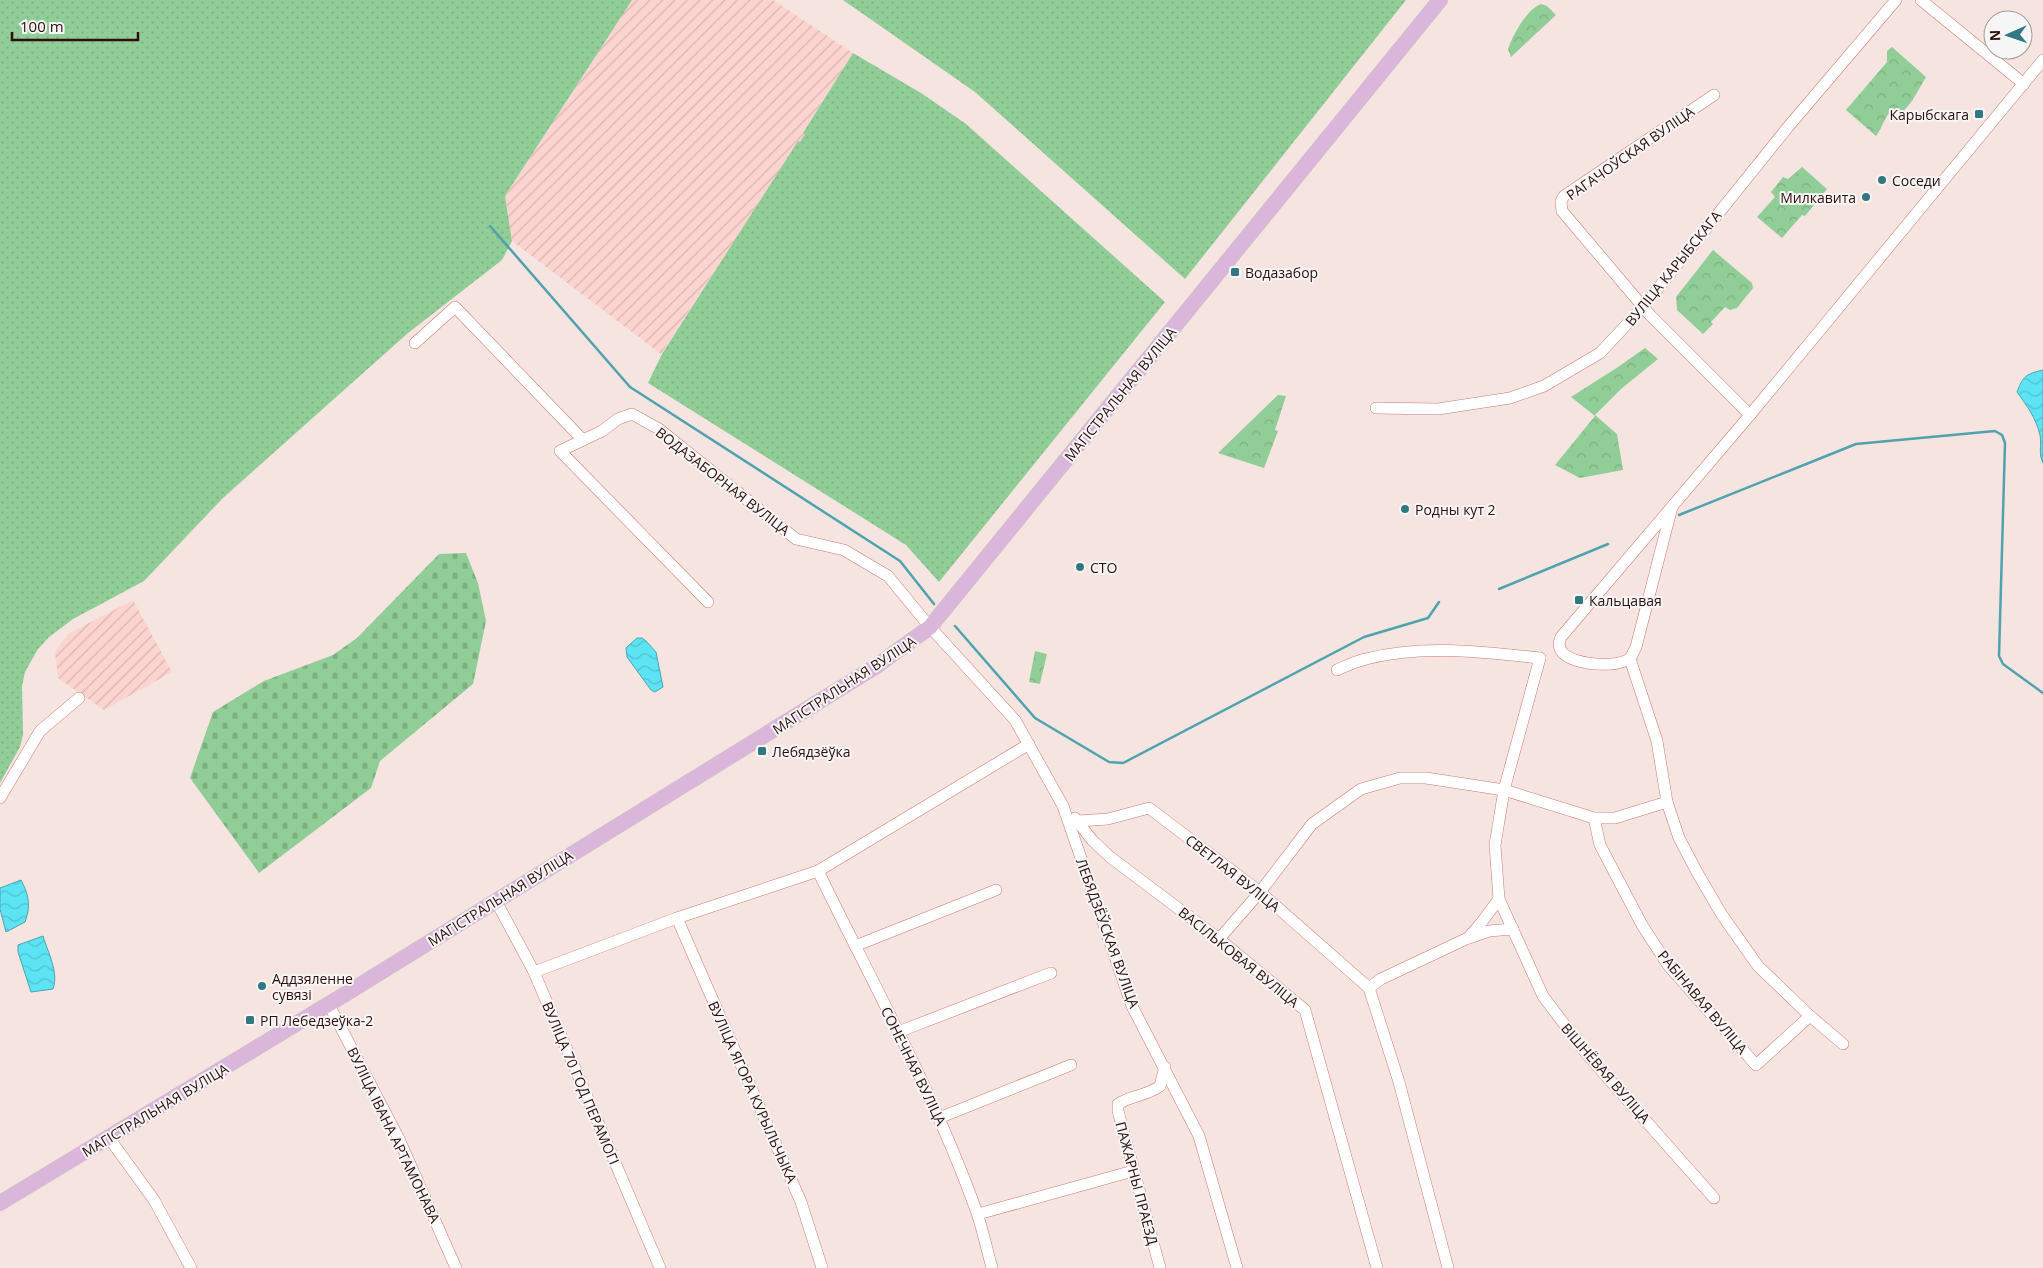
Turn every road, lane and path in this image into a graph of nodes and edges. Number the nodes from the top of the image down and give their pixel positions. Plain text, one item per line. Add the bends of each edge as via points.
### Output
1 (1440, 0) edge
2 (1896, 0) edge
3 (1925, 1) edge
4 (2043, 60) edge
5 (2024, 84) junction
6 (1714, 94) dead end
7 (1643, 307) junction
8 (415, 344) dead end
9 (1376, 408) dead end
10 (1750, 415) junction
11 (582, 440) junction
12 (1672, 507) junction
13 (708, 602) dead end
14 (930, 627) junction
15 (1559, 643) junction
16 (1540, 658) junction
17 (1630, 659) junction
18 (1337, 670) dead end
19 (78, 698) dead end
20 (1029, 744) junction
21 (1504, 790) junction
22 (0, 798) edge
23 (1667, 802) junction
24 (1063, 806) junction
25 (1594, 818) junction
26 (1078, 821) junction
27 (1092, 840) junction
28 (1077, 848) junction
29 (818, 871) junction
30 (996, 890) dead end
31 (1260, 892) junction
32 (1499, 899) junction
33 (496, 900) junction
34 (677, 918) junction
35 (1513, 929) junction
36 (1468, 938) junction
37 (1219, 939) junction
38 (855, 946) junction
39 (534, 972) junction
40 (1051, 973) dead end
41 (1369, 988) junction
42 (328, 1003) junction
43 (1810, 1016) junction
44 (898, 1032) junction
45 (1843, 1044) dead end
46 (1071, 1065) dead end
47 (1165, 1067) junction
48 (938, 1118) junction
49 (109, 1138) junction
50 (1133, 1170) junction
51 (1714, 1198) dead end
52 (0, 1203) edge
53 (978, 1214) junction
54 (1157, 1267) edge
55 (190, 1268) edge
56 (456, 1268) edge
57 (660, 1268) edge
58 (822, 1268) edge
59 (992, 1268) edge
60 (1237, 1268) edge
61 (1377, 1268) edge
62 (1448, 1268) edge

1 - 14 main road, МАГІСТРАЛЬНАЯ ВУЛІЦА
2 - 7 street, ВУЛІЦА КАРЫБСКАГА via 1788,126
3 - 5 street
4 - 5 street
5 - 10 street
6 - 7 street, РАГАЧОЎСКАЯ ВУЛІЦА via 1561,201 1562,211
7 - 9 street, ВУЛІЦА КАРЫБСКАГА via 1600,353 1533,391 1450,408
7 - 10 street, РАГАЧОЎСКАЯ ВУЛІЦА
8 - 11 street via 455,307
10 - 12 street
11 - 13 street, ВОДАЗАБОРНАЯ ВУЛІЦА via 560,451
11 - 14 street, ВОДАЗАБОРНАЯ ВУЛІЦА via 632,414 659,429 796,539 844,550 888,576
12 - 15 street
12 - 17 street via 1636,647
14 - 20 street, ЛЕБЯДЗЁЎСКАЯ ВУЛІЦА via 1015,720
14 - 33 main road, МАГІСТРАЛЬНАЯ ВУЛІЦА via 875,667
15 - 16 street
15 - 17 street via 1565,655 1577,660 1610,664
16 - 18 street via 1458,650 1395,653 1364,659
16 - 21 street, ВІШНЁВАЯ ВУЛІЦА
17 - 23 street via 1657,741
19 - 22 street via 40,731
20 - 24 street, ЛЕБЯДЗЁЎСКАЯ ВУЛІЦА
20 - 29 street
21 - 25 street
21 - 31 street via 1426,778 1400,778 1361,789 1312,824
21 - 32 street, ВІШНЁВАЯ ВУЛІЦА via 1496,845
23 - 25 street via 1615,818
23 - 43 street via 1679,838 1722,915 1758,966
24 - 26 street, ВАСІЛЬКОВАЯ ВУЛІЦА
24 - 28 street, ЛЕБЯДЗЁЎСКАЯ ВУЛІЦА
25 - 43 street, РАБІНАВАЯ ВУЛІЦА via 1600,845 1642,925 1668,965 1756,1065
26 - 27 street, ВАСІЛЬКОВАЯ ВУЛІЦА
26 - 31 street, СВЕТЛАЯ ВУЛІЦА via 1108,820 1149,808
27 - 28 street
27 - 37 street, ВАСІЛЬКОВАЯ ВУЛІЦА via 1110,858
28 - 47 street, ЛЕБЯДЗЁЎСКАЯ ВУЛІЦА via 1132,1006
29 - 34 street
29 - 38 street, СОНЕЧНАЯ ВУЛІЦА
30 - 38 street
31 - 37 street
31 - 41 street, СВЕТЛАЯ ВУЛІЦА
32 - 35 street, ВІШНЁВАЯ ВУЛІЦА
32 - 36 street
33 - 39 street, ВУЛІЦА 70 ГОД ПЕРАМОГІ
33 - 42 main road, МАГІСТРАЛЬНАЯ ВУЛІЦА
34 - 39 street
34 - 58 street, ВУЛІЦА ЯГОРА КУРЫЛЬЧЫКА via 801,1202
35 - 36 street via 1489,931
35 - 51 street, ВІШНЁВАЯ ВУЛІЦА via 1543,996 1579,1044
36 - 41 street via 1381,979
37 - 61 street, ВАСІЛЬКОВАЯ ВУЛІЦА via 1305,1010
38 - 44 street, СОНЕЧНАЯ ВУЛІЦА
39 - 57 street, ВУЛІЦА 70 ГОД ПЕРАМОГІ
40 - 44 street
41 - 62 street via 1399,1082
42 - 49 main road, МАГІСТРАЛЬНАЯ ВУЛІЦА
42 - 56 street, ВУЛІЦА ІВАНА АРТАМОНАВА via 399,1139
43 - 45 street
44 - 48 street, СОНЕЧНАЯ ВУЛІЦА
46 - 48 street
47 - 50 street, ПАЖАРНЫ ПРАЕЗД via 1160,1086 1151,1093 1118,1104
47 - 60 street, ЛЕБЯДЗЁЎСКАЯ ВУЛІЦА via 1199,1136
48 - 53 street, СОНЕЧНАЯ ВУЛІЦА
49 - 52 main road, МАГІСТРАЛЬНАЯ ВУЛІЦА
49 - 55 street via 154,1200
50 - 53 street
50 - 54 street, ПАЖАРНЫ ПРАЕЗД
53 - 59 street, СОНЕЧНАЯ ВУЛІЦА

